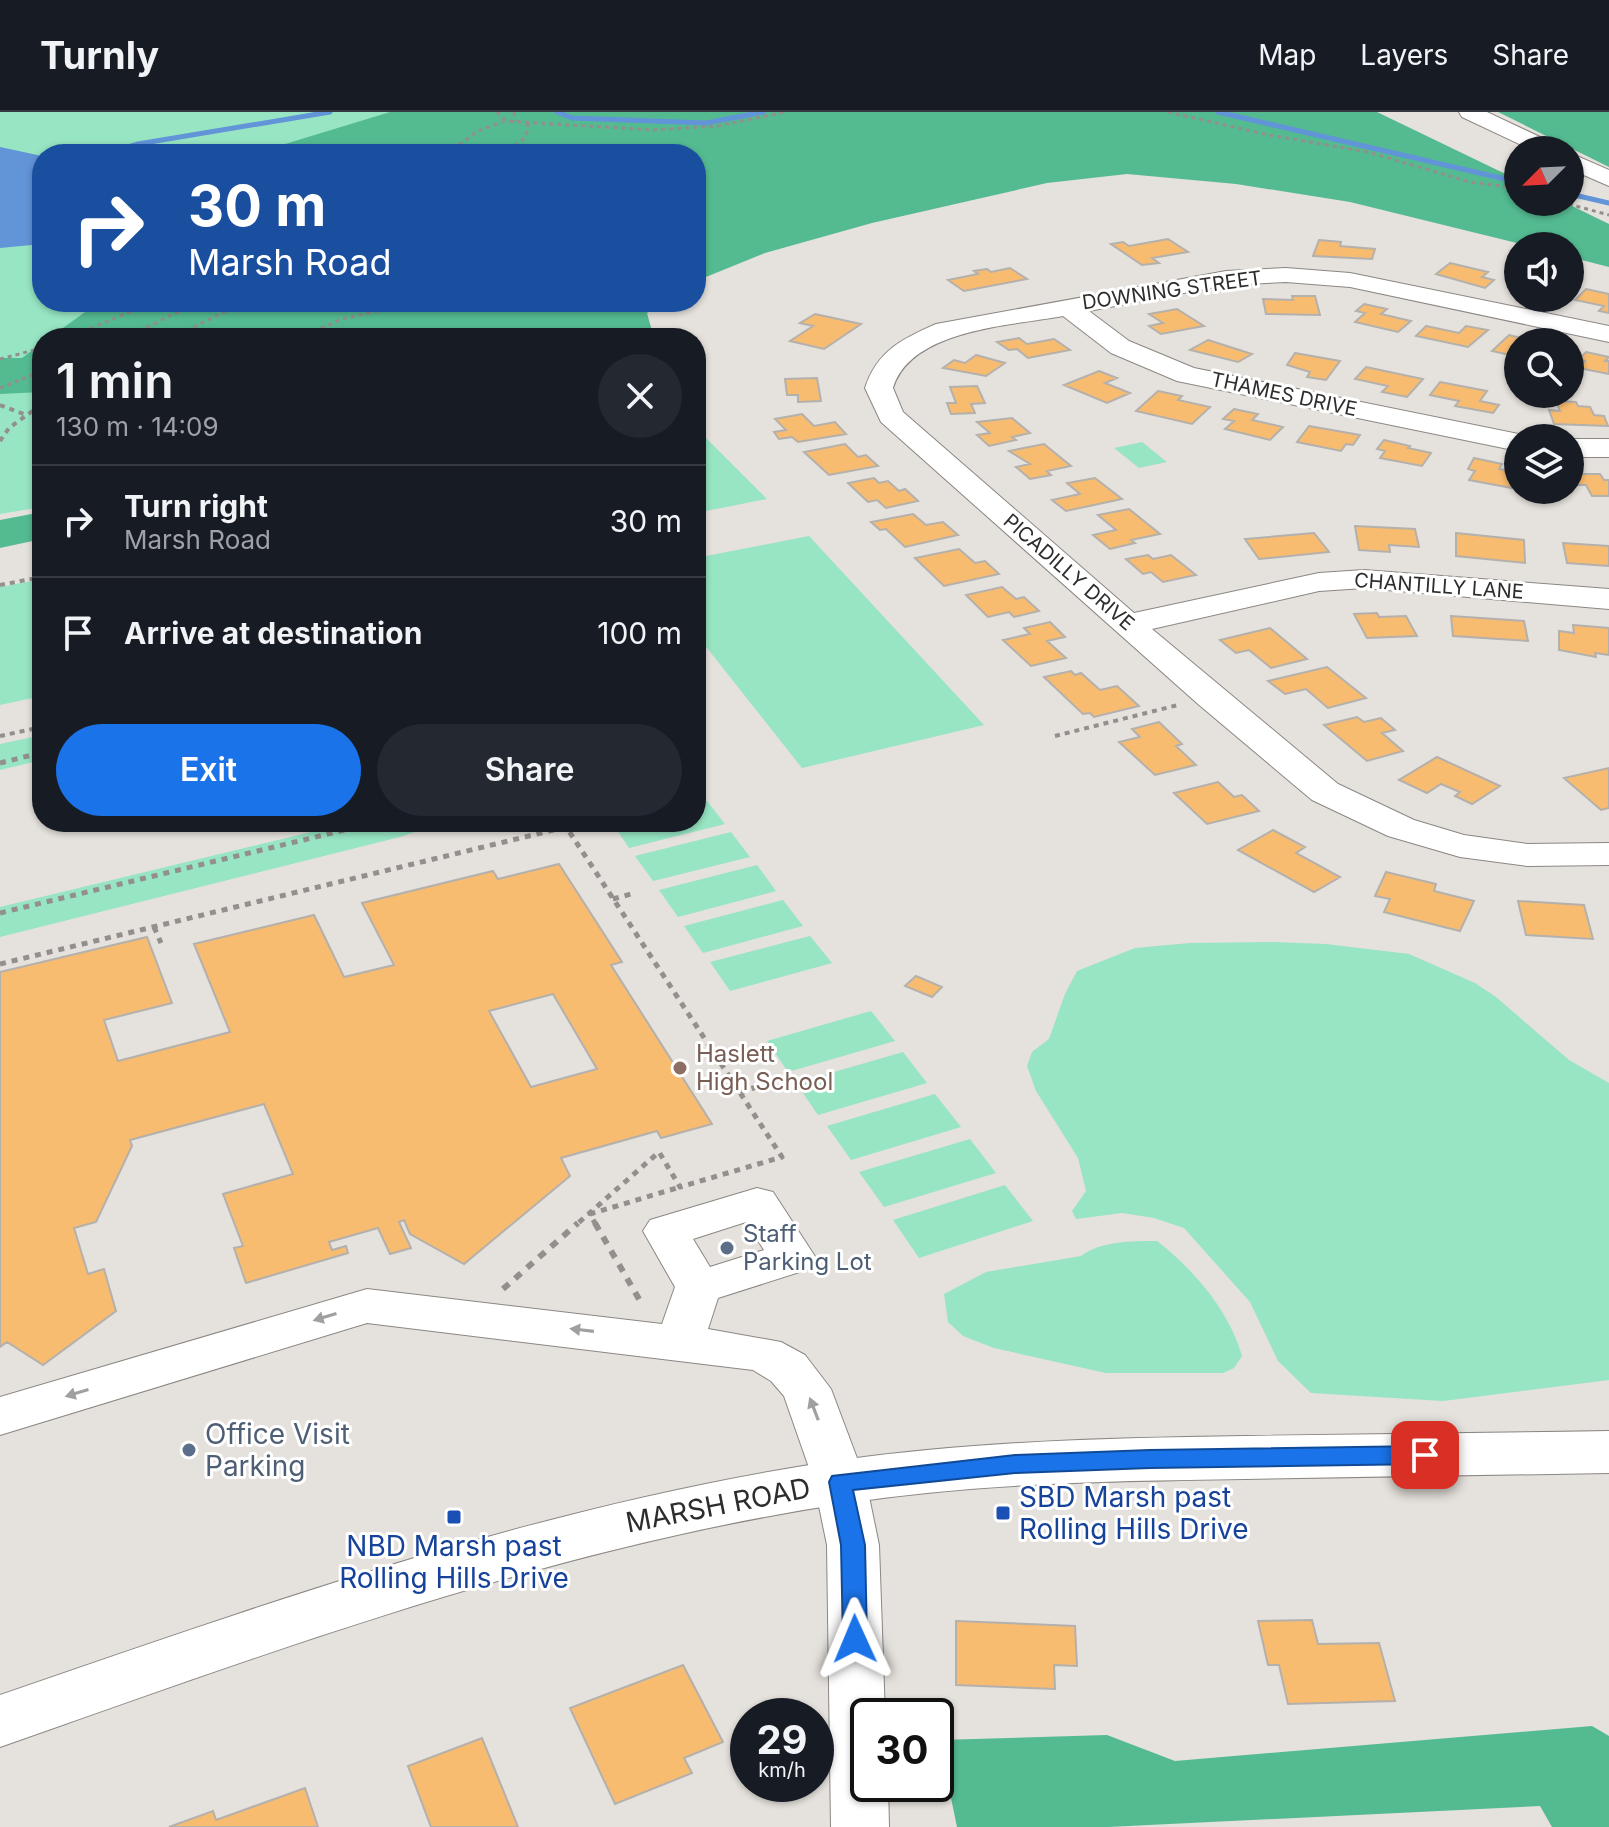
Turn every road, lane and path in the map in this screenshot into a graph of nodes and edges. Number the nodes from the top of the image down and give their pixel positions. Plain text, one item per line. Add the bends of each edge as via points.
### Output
1 (497, 112) edge
2 (514, 112) edge
3 (785, 112) edge
4 (1168, 112) edge
5 (1470, 112) edge
6 (506, 121) junction
7 (515, 121) junction
8 (522, 121) junction
9 (1520, 136) edge
10 (460, 144) edge
11 (519, 144) edge
12 (1584, 167) edge
13 (1609, 179) edge
14 (1504, 186) edge
15 (1584, 208) edge
16 (1609, 215) edge
17 (1066, 306) junction
18 (129, 312) edge
19 (178, 312) edge
20 (224, 312) edge
21 (374, 312) edge
22 (92, 328) edge
23 (145, 328) edge
24 (192, 328) edge
25 (322, 328) edge
26 (1609, 334) edge
27 (32, 351) edge
28 (0, 359) edge
29 (32, 375) edge
30 (0, 388) edge
31 (0, 405) edge
32 (32, 410) edge
33 (25, 414) junction
34 (1504, 439) edge
35 (0, 441) edge
36 (1584, 448) edge
37 (1609, 448) edge
38 (32, 579) edge
39 (0, 585) edge
40 (1609, 599) edge
41 (1129, 624) junction
42 (1210, 697) junction
43 (32, 729) edge
44 (0, 736) edge
45 (1055, 736) dead end
46 (32, 755) edge
47 (0, 763) edge
48 (336, 832) edge
49 (536, 832) edge
50 (569, 832) edge
51 (1609, 854) edge
52 (631, 894) dead end
53 (613, 899) junction
54 (0, 913) edge
55 (154, 927) junction
56 (161, 943) dead end
57 (0, 964) edge
58 (763, 1085) dead end
59 (740, 1092) junction
60 (659, 1152) dead end
61 (680, 1187) junction
62 (698, 1287) dead end
63 (494, 1297) dead end
64 (510, 1298) dead end
65 (633, 1313) dead end
66 (680, 1343) junction
67 (0, 1416) edge
68 (1609, 1452) edge
69 (840, 1482) junction
70 (0, 1721) edge
71 (860, 1827) edge

1 - 6 path
2 - 7 path
3 - 8 path via 700,128 627,130
4 - 14 path via 1368,152 1470,182
5 - 9 street
6 - 7 path
6 - 10 path
7 - 8 path
8 - 11 path via 528,133
12 - 13 street
15 - 16 path
17 - 26 street, DOWNING STREET via 1226,278 1297,276 1350,280
17 - 34 street, THAMES DRIVE via 1120,347 1187,375
17 - 41 street, PICADILLY DRIVE via 963,325 913,344 885,369 881,397 891,416
18 - 22 path
19 - 23 path
20 - 24 path
21 - 25 path
27 - 28 path
29 - 30 path
31 - 33 path
32 - 33 path
33 - 35 path
36 - 37 street
38 - 39 path
40 - 41 street, CHANTILLY LANE via 1364,579 1319,582
41 - 42 street, PICADILLY DRIVE
42 - 45 path
42 - 51 street, PICADILLY DRIVE via 1325,792 1374,818 1460,846 1527,855
43 - 44 path
46 - 47 path
48 - 54 path
49 - 55 path
50 - 53 path
52 - 53 path
53 - 59 path
55 - 56 path
55 - 57 path
58 - 59 path
59 - 61 path via 782,1157
60 - 61 path
61 - 65 path via 590,1214 648,1315
62 - 66 street
63 - 64 path
66 -> 67 street via 367,1306
69 -> 66 street via 806,1389 788,1368 764,1354
68 - 69 main road, MARSH ROAD via 1015,1464
69 - 70 main road, MARSH ROAD via 609,1525 432,1574
69 - 71 street via 853,1545

